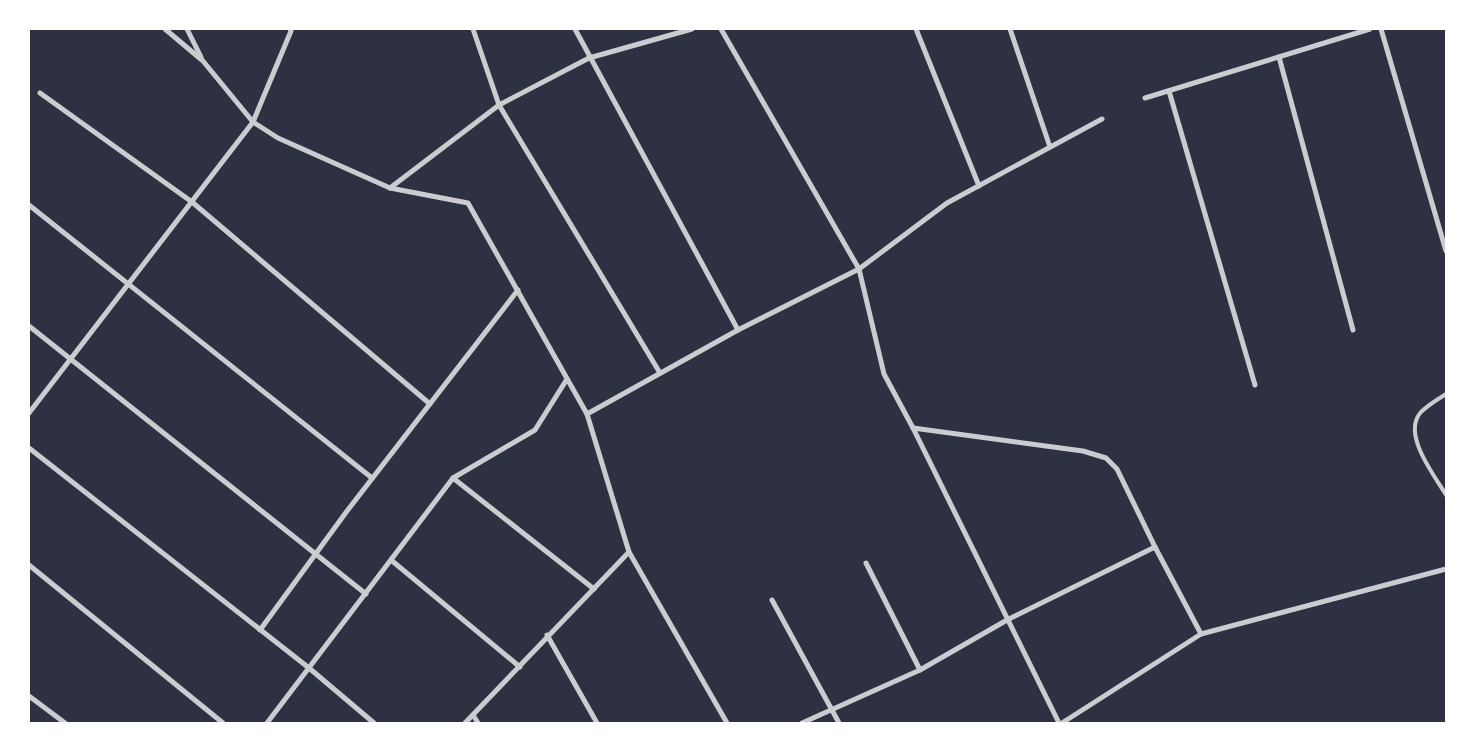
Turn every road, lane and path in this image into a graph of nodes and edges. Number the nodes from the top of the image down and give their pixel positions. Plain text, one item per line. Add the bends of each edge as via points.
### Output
1 (165, 29) edge
2 (187, 29) edge
3 (290, 29) edge
4 (473, 29) edge
5 (575, 29) edge
6 (692, 29) edge
7 (721, 29) edge
8 (916, 29) edge
9 (1370, 29) edge
10 (1381, 29) edge
11 (1012, 30) edge
12 (1279, 57) junction
13 (589, 58) junction
14 (203, 61) junction
15 (1169, 91) junction
16 (40, 94) dead end
17 (1145, 98) dead end
18 (500, 105) junction
19 (1102, 119) dead end
20 (253, 122) junction
21 (1050, 147) junction
22 (979, 186) junction
23 (390, 188) junction
24 (192, 202) junction
25 (29, 205) edge
26 (1446, 251) edge
27 (859, 269) junction
28 (128, 284) junction
29 (518, 290) junction
30 (29, 326) edge
31 (738, 330) junction
32 (1353, 330) dead end
33 (71, 358) junction
34 (660, 373) junction
35 (568, 379) junction
36 (1255, 385) dead end
37 (1446, 394) edge
38 (430, 404) junction
39 (29, 413) edge
40 (587, 414) junction
41 (913, 428) junction
42 (29, 448) edge
43 (372, 478) junction
44 (453, 478) junction
45 (1446, 495) edge
46 (1155, 547) junction
47 (629, 552) junction
48 (315, 554) junction
49 (390, 560) junction
50 (866, 562) dead end
51 (29, 565) edge
52 (1446, 569) edge
53 (594, 589) junction
54 (366, 594) junction
55 (772, 600) dead end
56 (1007, 620) junction
57 (260, 630) junction
58 (1201, 634) junction
59 (547, 635) junction
60 (520, 667) junction
61 (309, 668) junction
62 (920, 670) junction
63 (29, 696) edge
64 (832, 709) junction
65 (473, 715) junction
66 (65, 723) edge
67 (223, 723) edge
68 (267, 723) edge
69 (374, 723) edge
70 (465, 723) edge
71 (478, 723) edge
72 (597, 723) edge
73 (728, 723) edge
74 (802, 723) edge
75 (839, 723) edge
76 (1060, 723) edge

1 - 14 street
2 - 14 street
3 - 20 street
4 - 18 street
5 - 13 street
6 - 13 street
7 - 27 street
8 - 22 street
9 - 12 street
10 - 26 street
11 - 21 street
12 - 15 street
12 - 32 street
13 - 18 street
13 - 31 street
14 - 20 street
15 - 17 street
15 - 36 street
16 - 24 street
18 - 23 street
18 - 34 street
19 - 21 street
20 - 23 street via 278,138
20 - 24 street
21 - 22 street
22 - 27 street via 947,202
23 - 29 street via 468,203
24 - 28 street
24 - 38 street
25 - 28 street
27 - 31 street
27 - 41 street via 884,374
28 - 33 street
28 - 43 street
29 - 35 street
29 - 38 street
30 - 33 street
31 - 34 street
33 - 39 street
33 - 48 street
34 - 40 street
35 - 40 street
35 - 44 street via 535,430
37 - 45 lane via 1421,412 1414,432 1418,447
38 - 43 street
40 - 47 street
41 - 46 street via 1083,451 1106,458 1117,469
41 - 56 street
42 - 57 street
43 - 48 street
44 - 49 street
44 - 53 street
46 - 56 street
46 - 58 street
47 - 53 street
47 - 73 street
48 - 54 street
48 - 57 street
49 - 54 street
49 - 60 street
50 - 62 street
51 - 67 street
52 - 58 street
53 - 59 street
54 - 61 street
55 - 64 street
56 - 62 street
56 - 76 street
57 - 61 street
58 - 76 street
59 - 60 street
59 - 72 street
60 - 65 street
61 - 68 street
61 - 69 street
62 - 64 street
63 - 66 street
64 - 74 street
64 - 75 street
65 - 70 street
65 - 71 street

